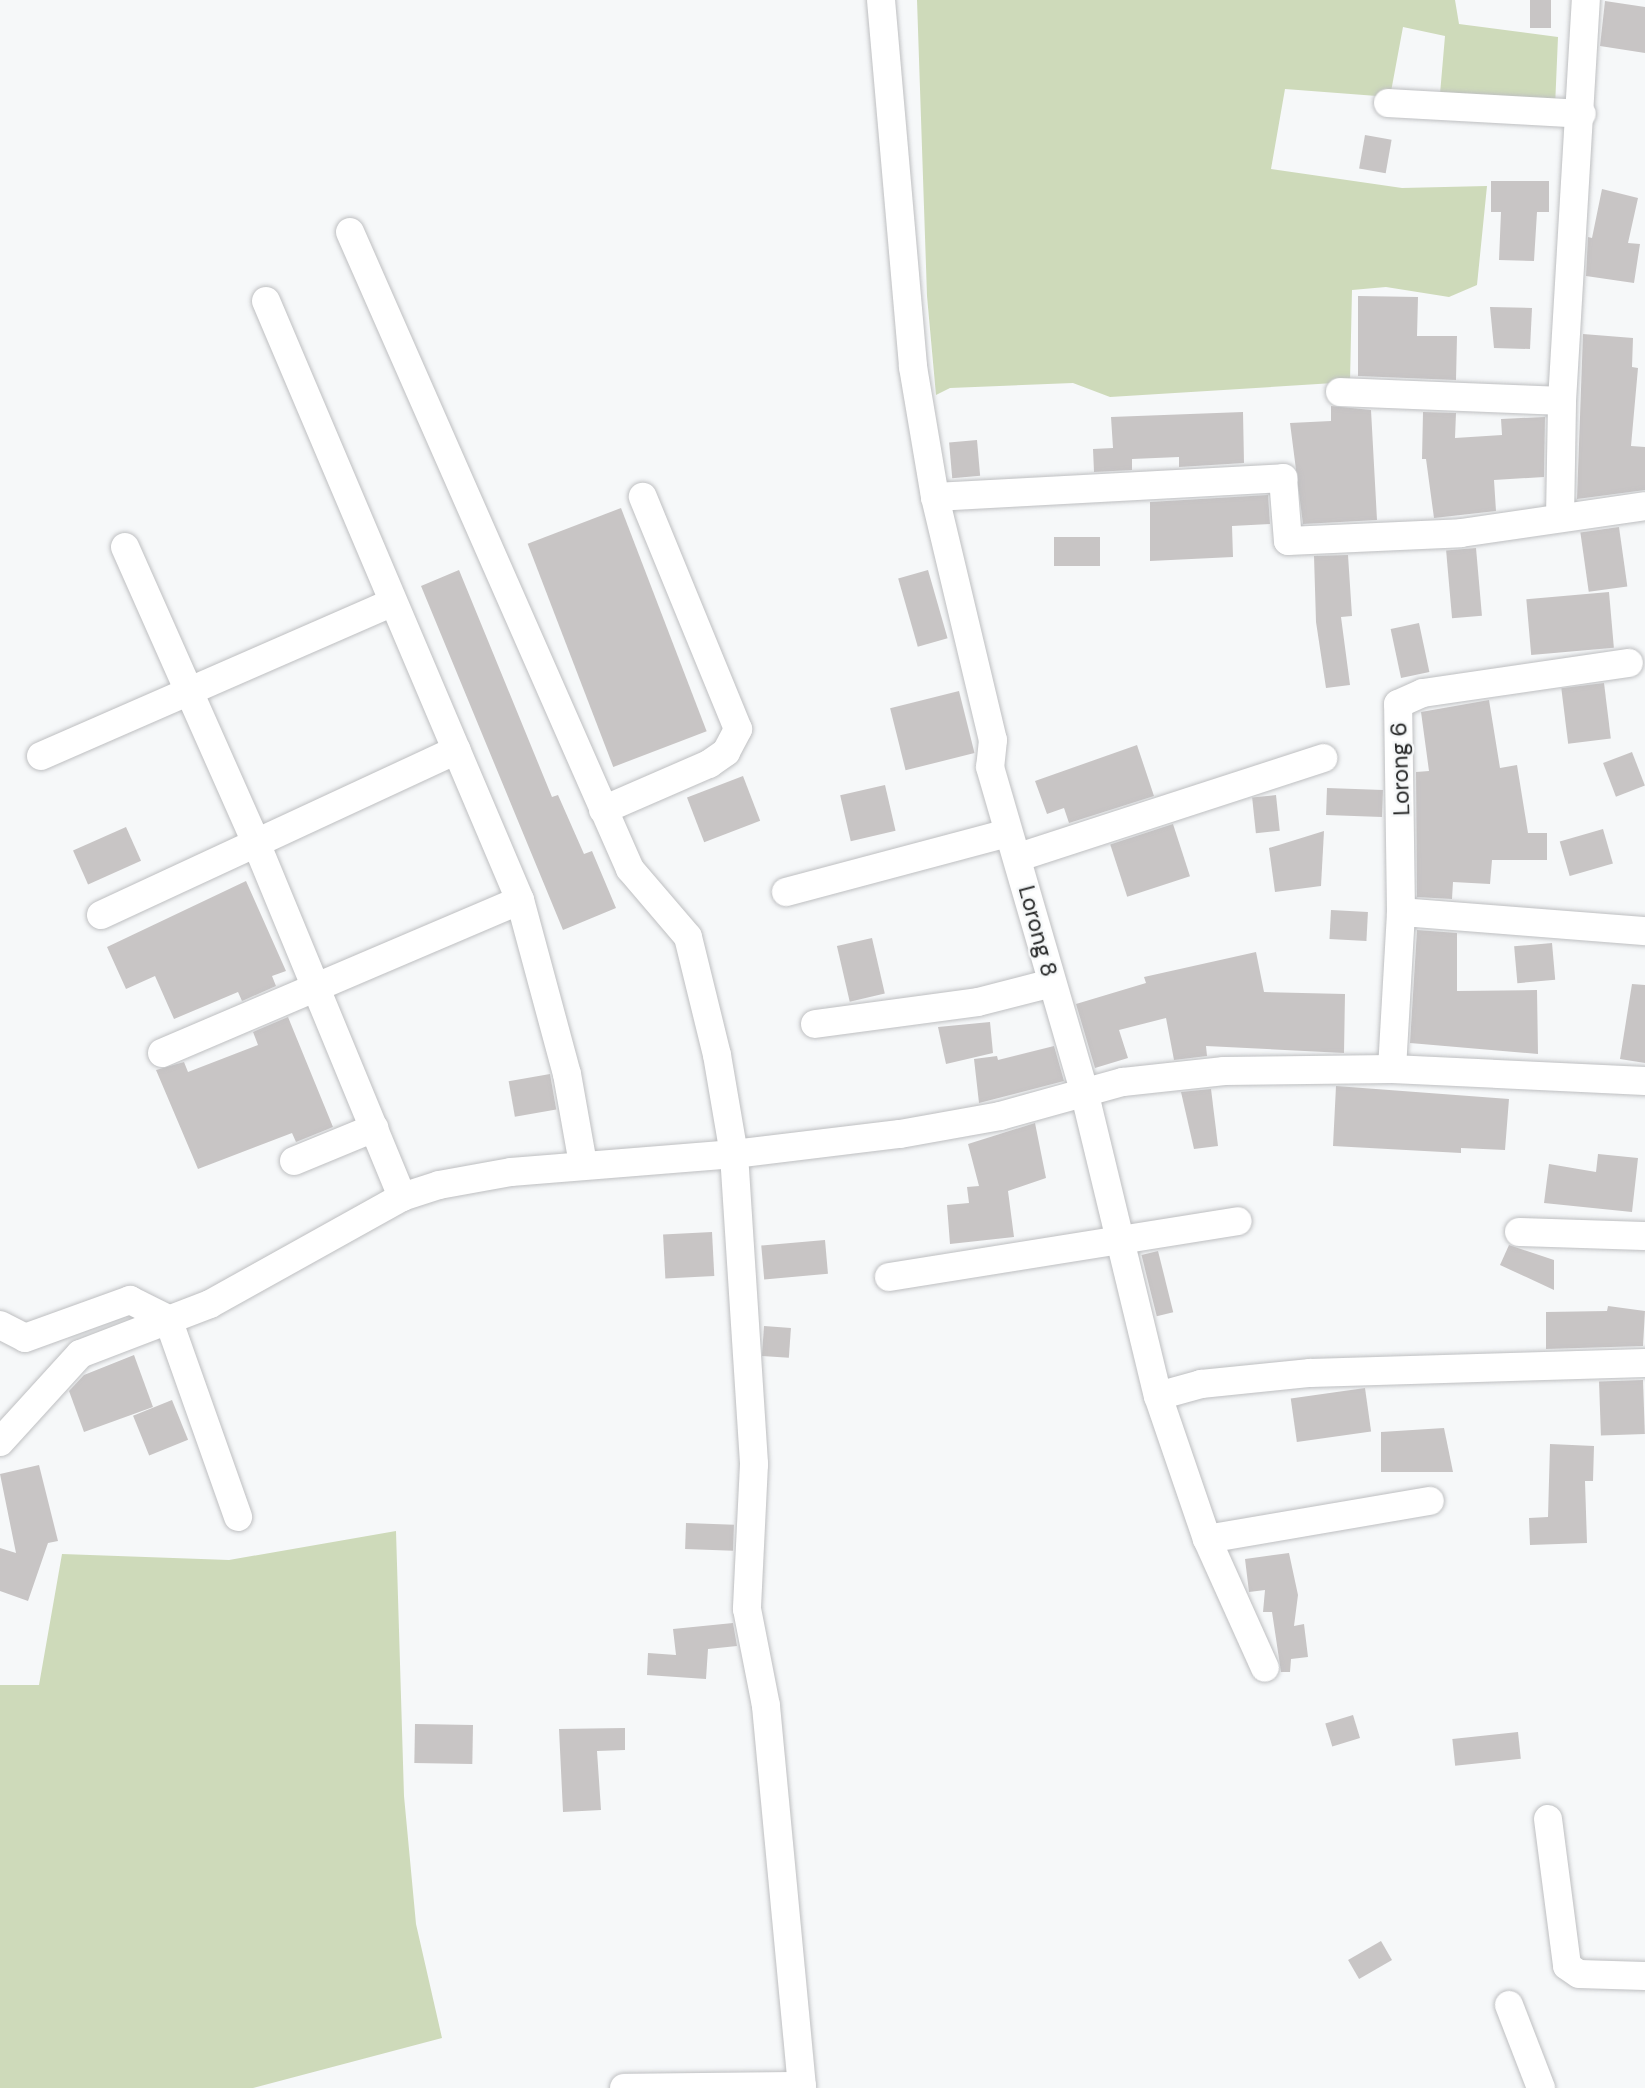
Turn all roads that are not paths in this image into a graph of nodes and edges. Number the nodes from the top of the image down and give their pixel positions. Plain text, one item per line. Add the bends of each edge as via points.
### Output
1 (881, 0) edge
2 (1586, 0) edge
3 (1388, 103) dead end
4 (1582, 114) junction
5 (350, 232) dead end
6 (265, 301) dead end
7 (1340, 392) dead end
8 (1562, 401) junction
9 (643, 497) dead end
10 (935, 497) junction
11 (1645, 506) edge
12 (1560, 517) junction
13 (125, 547) dead end
14 (393, 602) junction
15 (1629, 663) dead end
16 (189, 691) junction
17 (457, 750) junction
18 (41, 756) dead end
19 (1323, 758) dead end
20 (603, 810) junction
21 (257, 845) junction
22 (1013, 845) junction
23 (786, 892) dead end
24 (520, 900) junction
25 (1401, 912) junction
26 (101, 915) dead end
27 (1645, 931) edge
28 (1052, 983) junction
29 (318, 990) junction
30 (815, 1024) dead end
31 (162, 1053) dead end
32 (1392, 1069) junction
33 (1645, 1081) edge
34 (1085, 1095) junction
35 (374, 1128) junction
36 (734, 1154) junction
37 (294, 1161) dead end
38 (583, 1164) junction
39 (402, 1197) junction
40 (1237, 1221) dead end
41 (1520, 1231) dead end
42 (1645, 1236) edge
43 (1119, 1243) junction
44 (889, 1277) dead end
45 (168, 1320) junction
46 (0, 1325) edge
47 (1645, 1363) edge
48 (1158, 1396) junction
49 (0, 1442) edge
50 (1430, 1501) dead end
51 (238, 1517) dead end
52 (1207, 1539) junction
53 (1265, 1668) dead end
54 (1548, 1819) dead end
55 (1645, 1976) edge
56 (1509, 2005) dead end
57 (802, 2087) edge
58 (624, 2088) edge
59 (1541, 2088) edge

1 - 10 street, Lorong 8 via 913,367
2 - 4 street
3 - 4 street
4 - 8 street
5 - 20 street
6 - 14 street
7 - 8 street
8 - 12 street
9 - 20 street via 738,729 726,752 709,764
10 - 12 street via 1283,478 1288,541 1427,536
10 - 22 street, Lorong 8 via 993,740 990,768
11 - 12 street
13 - 16 street
14 - 16 street
14 - 17 street
15 - 25 street, Lorong 6 via 1423,693 1398,704
16 - 18 street
16 - 21 street
17 - 21 street
17 - 24 street
19 - 22 street
20 - 36 street via 630,869 688,937 717,1055
21 - 26 street
21 - 29 street
22 - 23 street
22 - 28 street, Lorong 8
24 - 29 street
24 - 38 street via 567,1074
25 - 27 street
25 - 32 street, Lorong 6
28 - 30 street via 978,1002
28 - 34 street, Lorong 8
29 - 31 street
29 - 35 street
32 - 33 street
32 - 34 street via 1224,1071 1123,1082
34 - 36 street via 912,1132
34 - 43 street, Lorong 8
35 - 37 street
35 - 39 street
36 - 38 street
36 - 57 street via 754,1464 747,1609 766,1706
38 - 39 street via 471,1179
39 - 45 street via 251,1283
40 - 43 street
41 - 42 street
43 - 44 street
43 - 48 street, Lorong 8
45 - 46 street via 130,1300 25,1338
45 - 49 street via 80,1354
45 - 51 street
47 - 48 street via 1310,1373 1201,1384
48 - 52 street, Lorong 8
50 - 52 street
52 - 53 street, Lorong 8
54 - 55 street via 1567,1966 1579,1974
56 - 59 street
57 - 58 street

